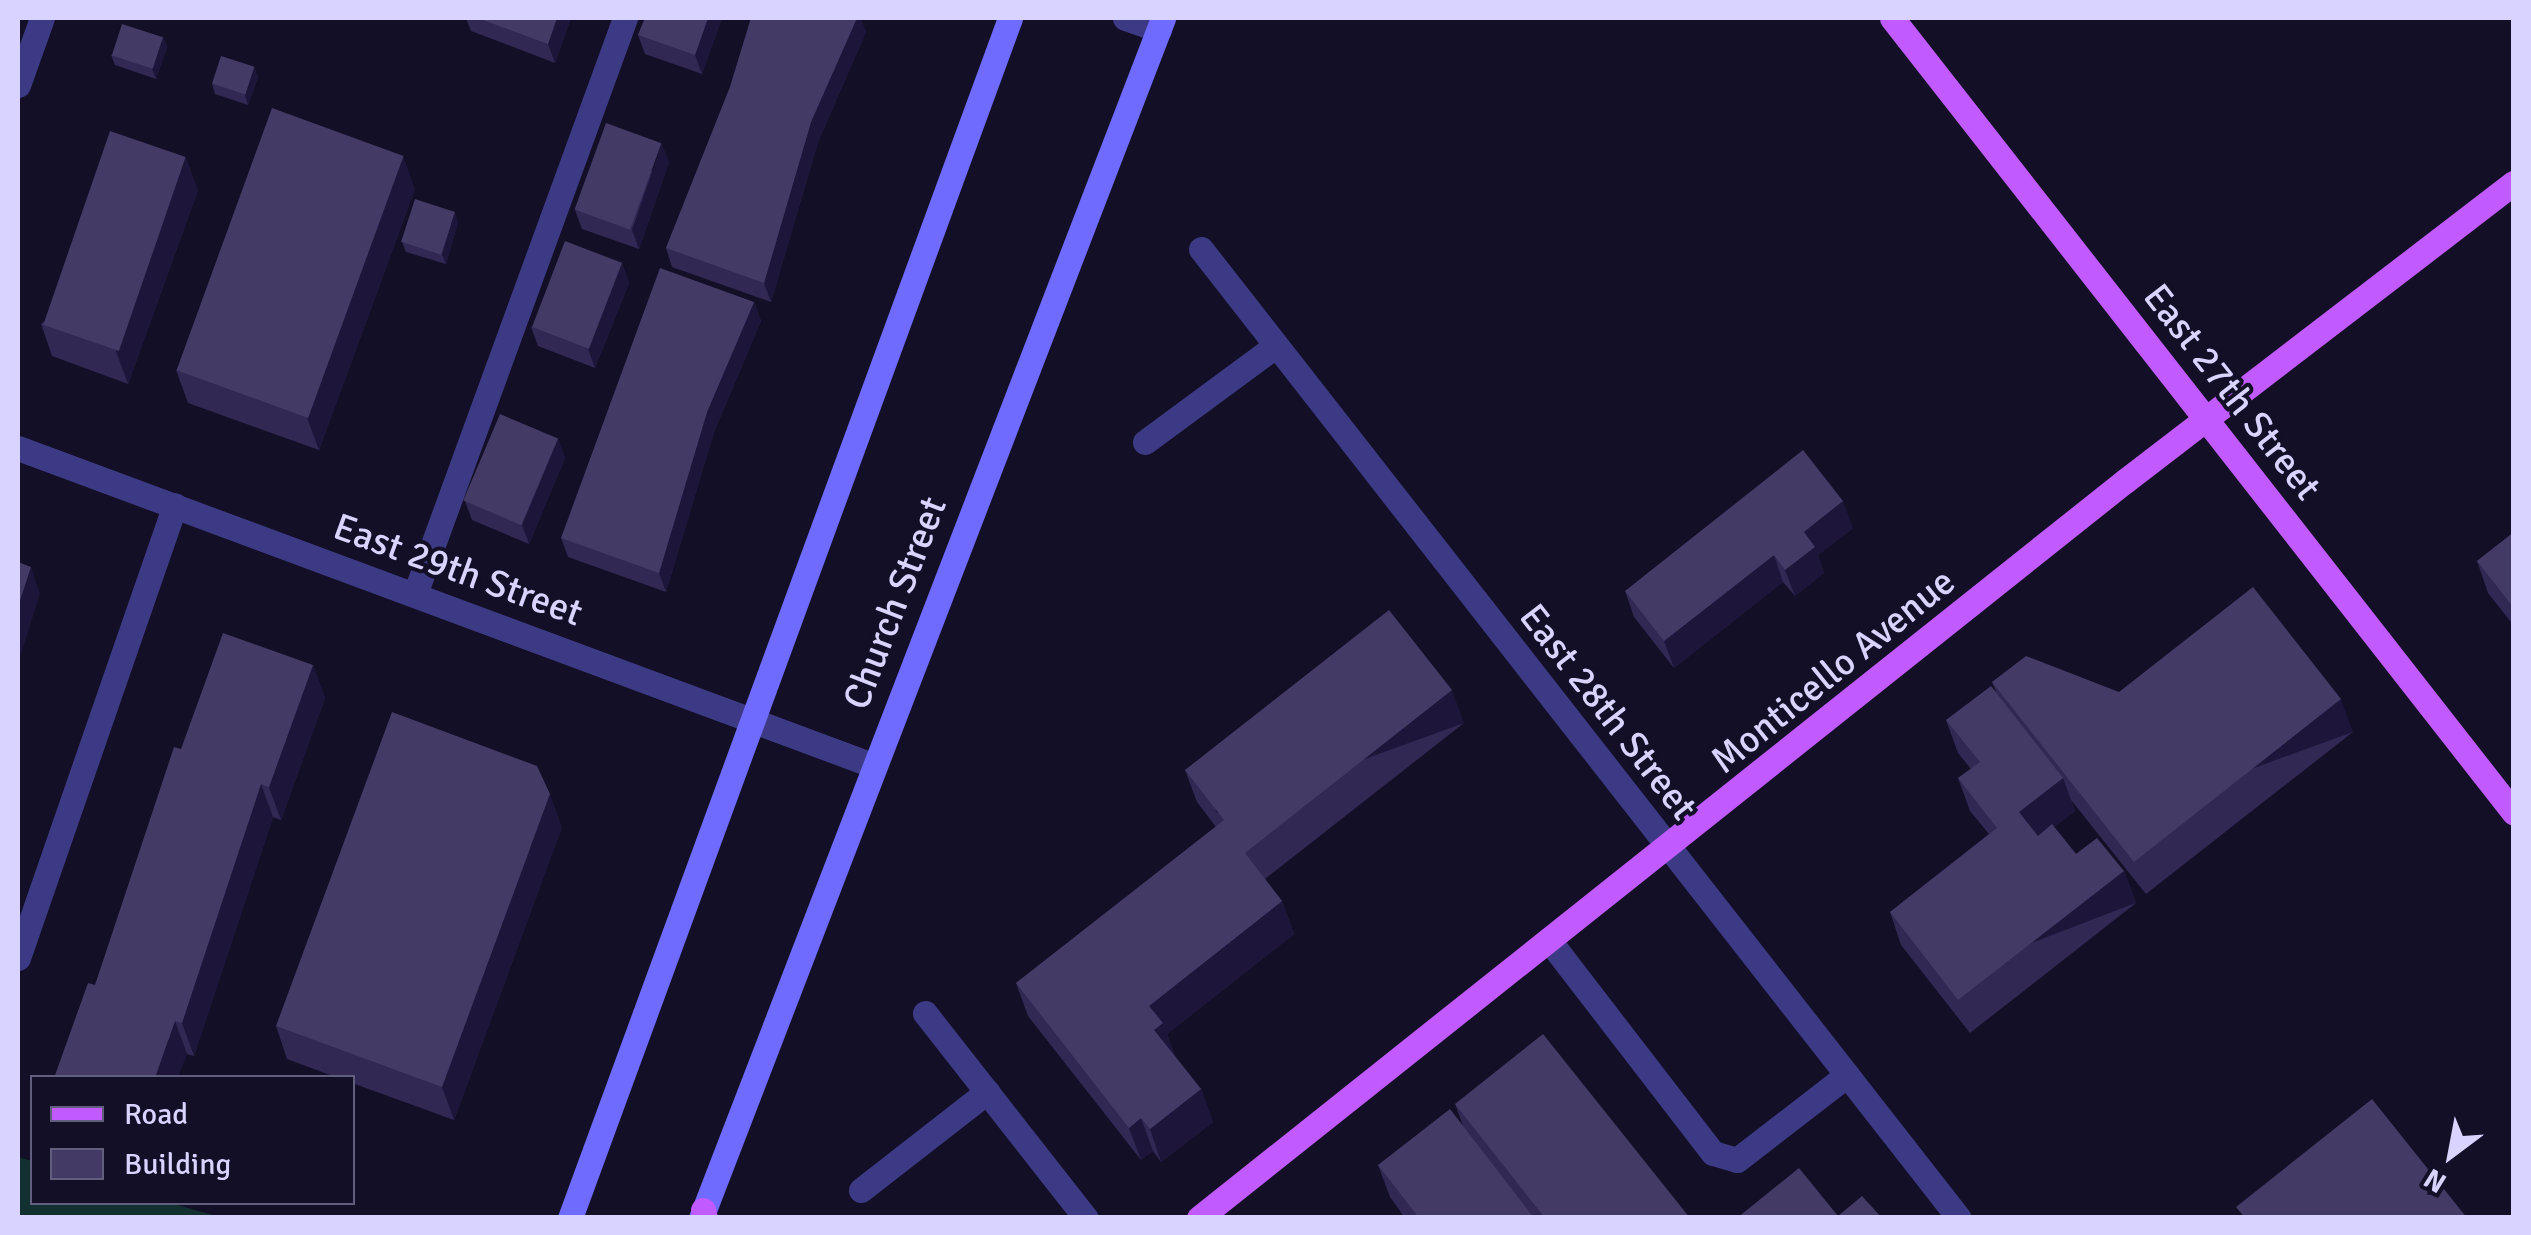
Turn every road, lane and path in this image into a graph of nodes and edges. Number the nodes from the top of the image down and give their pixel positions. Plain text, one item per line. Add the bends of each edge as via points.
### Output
1 (42, 18) edge
2 (625, 18) edge
3 (1010, 18) edge
4 (1125, 18) edge
5 (1892, 18) edge
6 (1161, 24) edge
7 (18, 85) edge
8 (2514, 182) edge
9 (1201, 249) dead end
10 (1275, 346) junction
11 (2205, 420) junction
12 (1145, 442) dead end
13 (18, 448) edge
14 (176, 505) junction
15 (415, 594) junction
16 (753, 720) junction
17 (872, 764) junction
18 (2514, 813) edge
19 (1668, 850) junction
20 (1551, 942) junction
21 (18, 958) edge
22 (925, 1013) dead end
23 (1847, 1075) junction
24 (987, 1092) junction
25 (861, 1190) dead end
26 (703, 1215) edge
27 (570, 1218) edge
28 (1086, 1218) edge
29 (1199, 1218) edge
30 (1959, 1218) edge

1 - 7 street
2 - 15 street
3 - 16 main road
4 - 6 street
5 - 11 main road, East 27th Street
6 - 17 main road, Church Street
8 - 11 main road, Monticello Avenue
9 - 10 street, East 28th Street
10 - 12 street
10 - 19 street, East 28th Street
11 - 18 main road, East 27th Street
11 - 19 main road, Monticello Avenue
13 - 14 street, East 29th Street
14 - 15 street, East 29th Street
14 - 21 street
15 - 16 street, East 29th Street
16 - 17 street, East 29th Street
16 - 27 main road
17 - 26 main road, Church Street
19 - 20 main road, Monticello Avenue
19 - 23 street, East 28th Street
20 - 23 street via 1713,1153 1738,1160
20 - 29 main road, Monticello Avenue
22 - 24 street
23 - 30 street, East 28th Street
24 - 25 street
24 - 28 street

